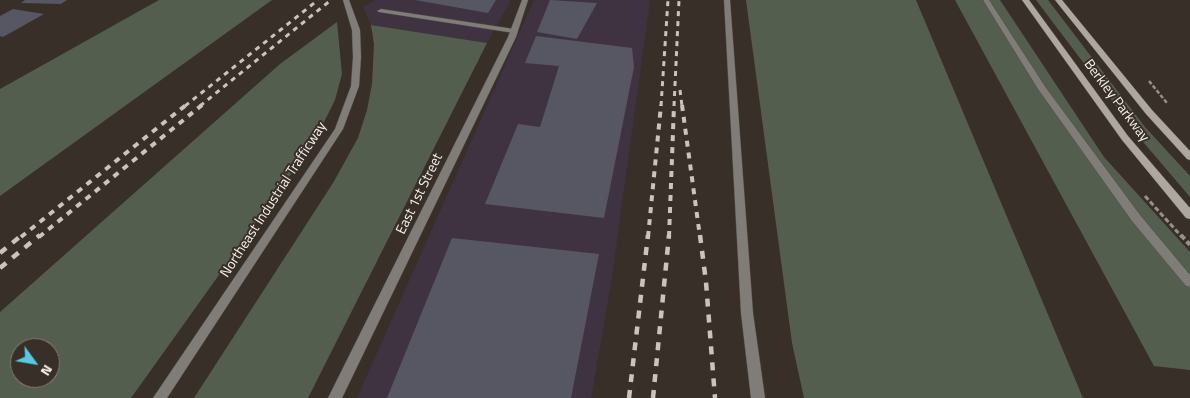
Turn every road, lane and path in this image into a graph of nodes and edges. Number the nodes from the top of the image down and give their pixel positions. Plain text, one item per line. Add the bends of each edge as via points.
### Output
1 (346, 0) edge
2 (525, 0) edge
3 (727, 0) edge
4 (986, 0) edge
5 (1025, 0) edge
6 (1058, 0) edge
7 (381, 11) dead end
8 (514, 31) junction
9 (1190, 157) edge
10 (1190, 214) edge
11 (1190, 283) edge
12 (160, 398) edge
13 (335, 398) edge
14 (758, 398) edge

1 - 12 street, Northeast Industrial Trafficway via 356,30 357,57 354,86 339,128
2 - 8 street, East 1st Street
3 - 14 street via 747,313
4 - 11 street via 1054,105 1136,218
5 - 10 main road, Berkley Parkway via 1124,138
6 - 9 main road, Berkley Parkway
7 - 8 street
8 - 13 street, East 1st Street

